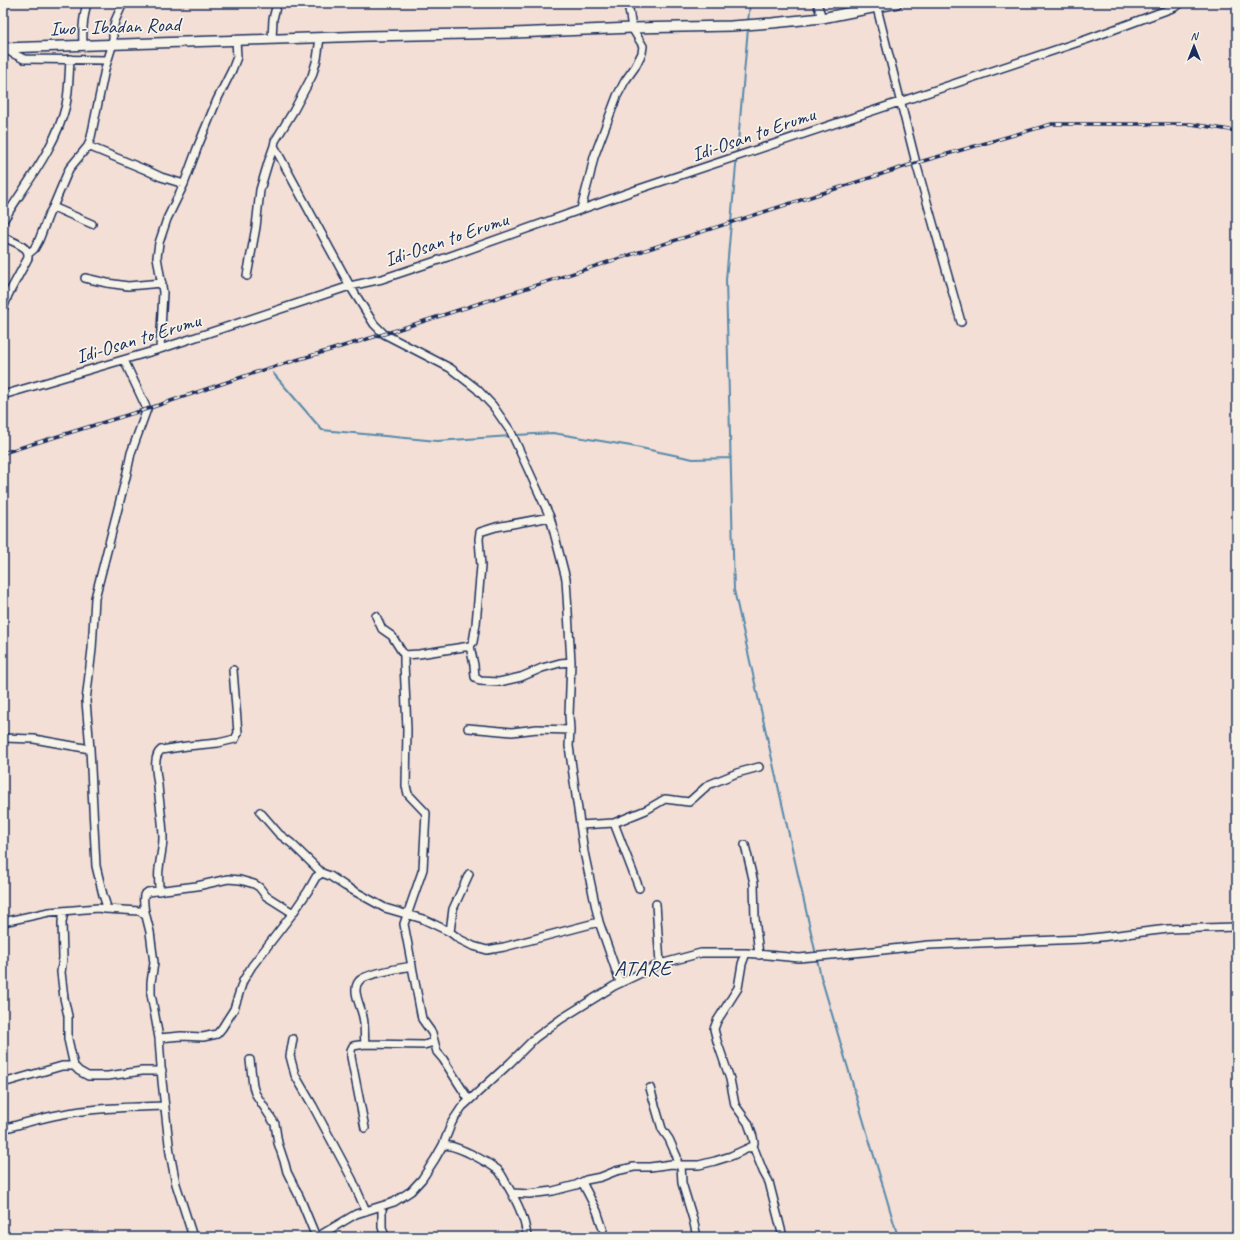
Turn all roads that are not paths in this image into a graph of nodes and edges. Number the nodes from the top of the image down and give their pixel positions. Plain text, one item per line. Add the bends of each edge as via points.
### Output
1 (87, 3) edge
2 (123, 3) edge
3 (277, 3) edge
4 (628, 3) edge
5 (817, 3) edge
6 (897, 3) edge
7 (1182, 3) edge
8 (877, 8) junction
9 (822, 18) junction
10 (632, 28) junction
11 (320, 38) junction
12 (272, 39) junction
13 (236, 40) junction
14 (83, 44) junction
15 (113, 44) junction
16 (3, 48) edge
17 (70, 59) junction
18 (108, 60) junction
19 (898, 102) junction
20 (88, 146) junction
21 (274, 146) junction
22 (184, 184) junction
23 (54, 207) junction
24 (581, 208) junction
25 (3, 221) edge
26 (92, 224) dead end
27 (3, 237) edge
28 (28, 254) junction
29 (247, 276) dead end
30 (85, 278) dead end
31 (162, 283) junction
32 (350, 286) junction
33 (3, 309) edge
34 (961, 322) dead end
35 (160, 349) junction
36 (124, 360) junction
37 (3, 395) edge
38 (550, 517) junction
39 (376, 616) dead end
40 (470, 646) junction
41 (404, 655) junction
42 (571, 662) junction
43 (233, 670) dead end
44 (468, 728) dead end
45 (570, 730) junction
46 (3, 738) edge
47 (90, 749) junction
48 (759, 767) dead end
49 (260, 812) dead end
50 (614, 823) junction
51 (580, 825) junction
52 (745, 845) dead end
53 (322, 873) junction
54 (469, 874) dead end
55 (639, 888) dead end
56 (159, 891) junction
57 (656, 904) dead end
58 (105, 909) junction
59 (64, 912) junction
60 (294, 913) junction
61 (408, 914) junction
62 (146, 916) junction
63 (3, 922) edge
64 (599, 922) junction
65 (1237, 927) edge
66 (450, 932) junction
67 (746, 953) junction
68 (759, 955) junction
69 (660, 964) junction
70 (412, 966) junction
71 (620, 982) junction
72 (159, 1038) junction
73 (293, 1038) dead end
74 (434, 1042) junction
75 (365, 1044) junction
76 (250, 1060) dead end
77 (74, 1066) junction
78 (162, 1072) junction
79 (3, 1083) edge
80 (650, 1088) dead end
81 (469, 1100) junction
82 (165, 1106) junction
83 (3, 1128) edge
84 (365, 1128) dead end
85 (442, 1145) junction
86 (753, 1146) junction
87 (679, 1165) junction
88 (582, 1182) junction
89 (513, 1193) junction
90 (382, 1206) junction
91 (366, 1211) junction
92 (603, 1229) dead end
93 (193, 1237) edge
94 (317, 1237) edge
95 (385, 1237) edge
96 (527, 1237) edge
97 (697, 1237) edge
98 (783, 1237) edge

1 - 14 street via 82,29
2 - 15 street via 115,21
3 - 12 street
4 - 10 street
5 - 9 street
6 - 8 main road, Iwo - Ibadan Road
7 - 19 street, Idi-Osan to Erumu via 1125,26
8 - 9 main road, Iwo - Ibadan Road
8 - 19 street
9 - 10 main road, Iwo - Ibadan Road via 731,26
10 - 11 main road, Iwo - Ibadan Road
10 - 24 street via 643,46 642,53 617,96 594,157
11 - 12 main road, Iwo - Ibadan Road
11 - 21 street via 312,76
12 - 13 main road, Iwo - Ibadan Road
13 - 15 main road, Iwo - Ibadan Road
13 - 22 street via 237,57
14 - 15 main road, Iwo - Ibadan Road
14 - 16 main road, Iwo - Ibadan Road
15 - 18 street
16 - 17 street via 24,59
17 - 18 street
17 - 25 street via 66,105 60,124 38,168
18 - 20 street
19 - 24 street, Idi-Osan to Erumu
19 - 34 street
20 - 22 street
20 - 23 street via 69,169
21 - 29 street via 260,190
21 - 32 street
22 - 31 street via 159,243 157,257
23 - 26 street
23 - 28 street via 37,244
24 - 32 street, Idi-Osan to Erumu via 439,260 382,279
27 - 28 street via 22,246
28 - 33 street
30 - 31 street via 128,286
31 - 35 street
32 - 35 street, Idi-Osan to Erumu
32 - 38 street via 374,324 384,334 450,368 493,406 511,432
35 - 36 street, Idi-Osan to Erumu
36 - 37 street, Idi-Osan to Erumu
36 - 47 street via 147,409 131,452 95,598 86,701
38 - 40 street via 480,532 481,566 476,624
38 - 42 street via 566,579
39 - 41 street via 382,629 392,636
40 - 41 street
40 - 42 street via 475,677 480,681 499,682
41 - 61 street via 406,786 408,794 426,813 423,869
42 - 45 street via 568,715
43 - 56 street via 238,733 235,739 161,750 156,756 163,838
44 - 45 street via 512,732 537,729
45 - 51 street via 569,746
46 - 47 street via 34,739
47 - 58 street via 96,866 106,904
48 - 50 street via 708,785 689,802 665,799
49 - 53 street
50 - 51 street
50 - 55 street
51 - 64 street
52 - 68 street via 754,883
53 - 60 street via 316,877
53 - 61 street via 385,908
54 - 66 street via 453,909
56 - 60 street via 228,879 240,880 259,887 266,896
56 - 62 street via 144,895
57 - 69 street
58 - 59 street
58 - 62 street via 140,911
59 - 63 street via 49,912
59 - 77 street via 61,972 68,1016 68,1039
60 - 72 street via 243,981 234,1009 217,1034 203,1037
61 - 66 street
61 - 70 street via 404,924
62 - 72 street via 153,950 151,994
64 - 66 street via 487,950 473,946
64 - 71 street
65 - 68 street via 1168,929 1084,939 929,945 796,958
67 - 68 street
67 - 69 street via 701,953
67 - 86 street via 738,988 714,1029 730,1079 735,1105 748,1123 754,1137
69 - 71 street
70 - 74 street via 422,1019 432,1033
70 - 75 street via 365,976 358,981 356,994 364,1018
71 - 81 street via 535,1038
72 - 78 street
73 - 91 street via 290,1056 295,1075 352,1179
74 - 75 street via 424,1046
74 - 81 street via 437,1052
75 - 84 street via 353,1046 351,1057
76 - 94 street via 255,1094 275,1124 287,1172
77 - 78 street via 88,1076 142,1071
77 - 79 street via 62,1066
78 - 82 street
80 - 87 street via 662,1129 669,1139
81 - 85 street via 452,1122
82 - 83 street via 75,1112
82 - 93 street via 176,1184
85 - 89 street via 462,1150 491,1165 499,1171
85 - 90 street via 422,1179 411,1191
86 - 87 street via 715,1161 699,1165
86 - 98 street via 769,1182
87 - 88 street via 634,1167
87 - 97 street
88 - 89 street via 553,1191
88 - 92 street
89 - 96 street
90 - 91 street
90 - 95 street
91 - 94 street via 356,1214

